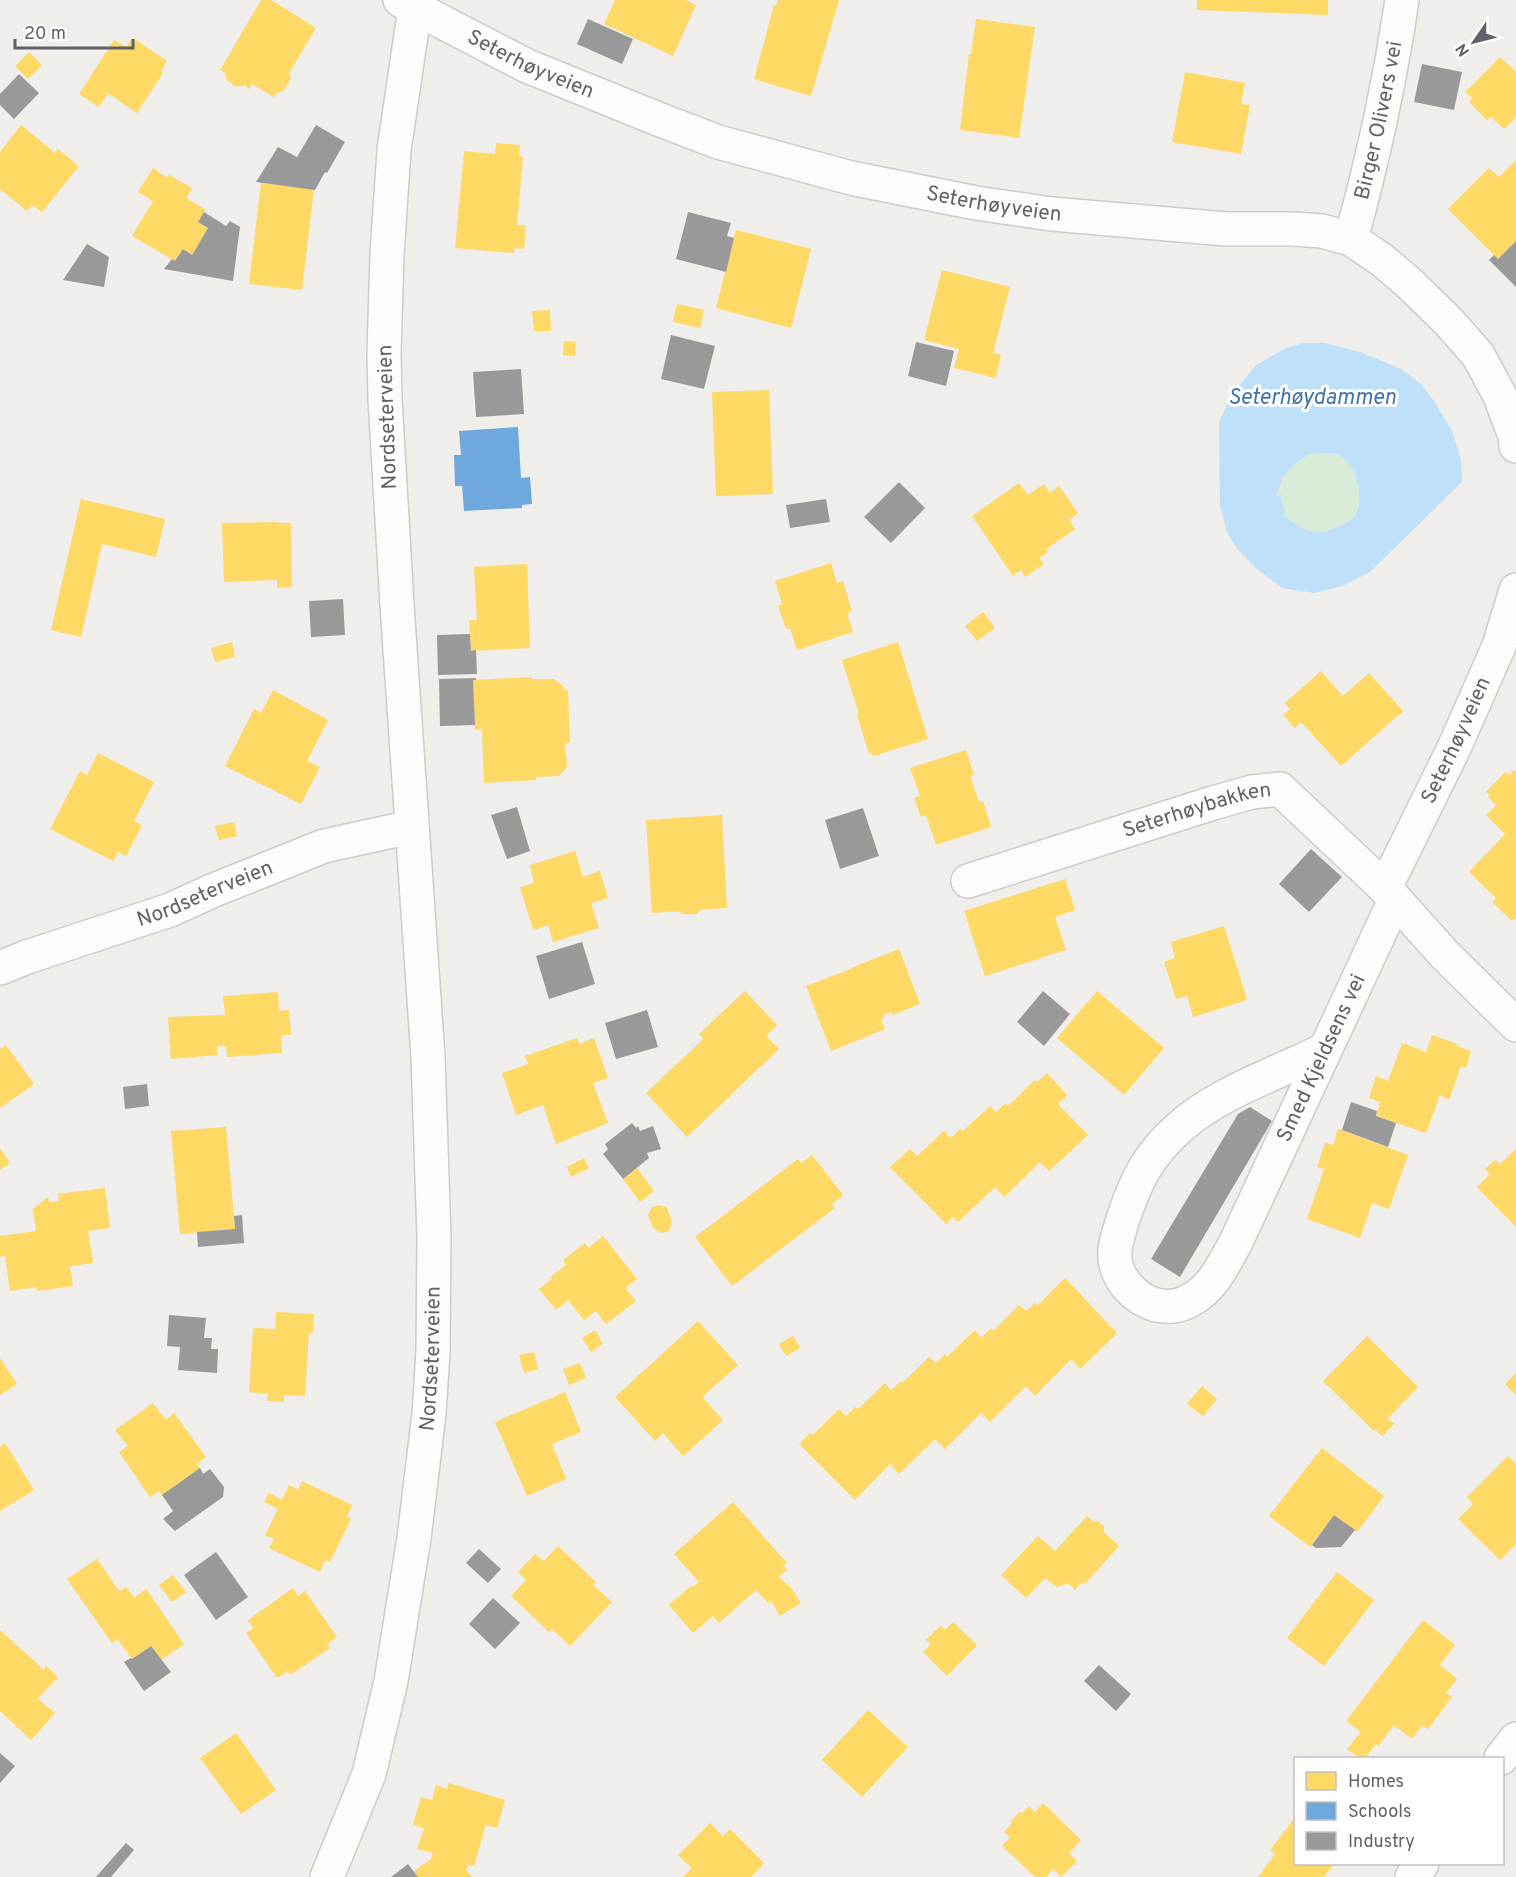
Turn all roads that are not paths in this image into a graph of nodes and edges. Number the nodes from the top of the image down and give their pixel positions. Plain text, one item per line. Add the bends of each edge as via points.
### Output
1 (1402, 0) edge
2 (407, 4) edge
3 (1351, 239) junction
4 (1516, 446) edge
5 (1516, 590) edge
6 (411, 827) junction
7 (968, 882) dead end
8 (1390, 894) junction
9 (0, 968) edge
10 (1516, 1025) edge
11 (1324, 1050) junction
12 (1516, 1739) edge
13 (1502, 1757) edge
14 (327, 1877) edge

1 - 3 street, Birger Olivers vei via 1392,67
2 - 3 street, Seterhøyveien via 527,66 658,119 718,142 851,178 1052,214 1226,229 1322,231
2 - 6 street, Nordseterveien via 387,255 384,353
3 - 4 street, Seterhøyveien via 1408,283 1479,355 1500,396
5 - 8 street, Seterhøyveien via 1499,646
6 - 9 street, Nordseterveien via 324,846 170,910
6 - 14 street, Nordseterveien via 428,1057 434,1237 429,1414 391,1681 369,1774
7 - 8 street, Seterhøybakken via 1213,802 1280,789
8 - 10 street, Seterhøybakken via 1444,955
8 - 11 street, Smed Kjeldsens vei
11 - 11 street, Smed Kjeldsens vei via 1235,1244 1213,1282 1195,1298 1174,1306 1154,1305 1133,1293 1118,1273 1114,1251 1133,1187 1151,1158 1180,1127 1215,1103
12 - 13 street

